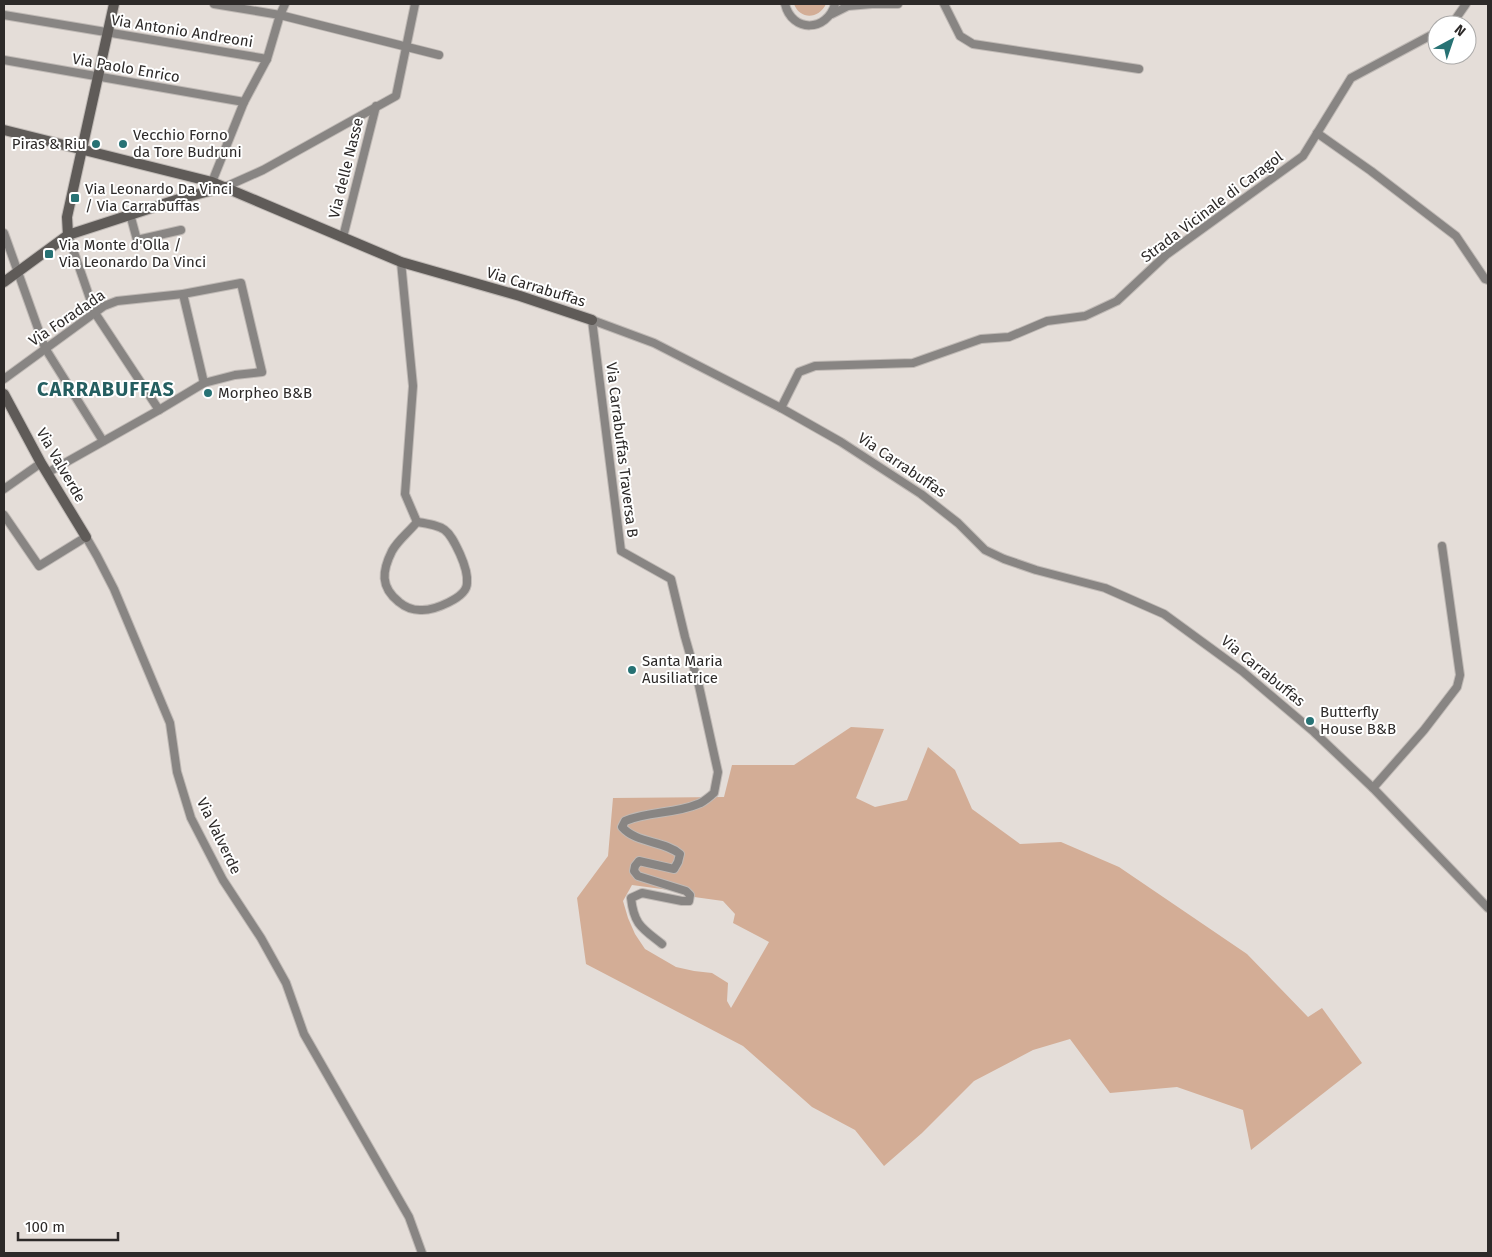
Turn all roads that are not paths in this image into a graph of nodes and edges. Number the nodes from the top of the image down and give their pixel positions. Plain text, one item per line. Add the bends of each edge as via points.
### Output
1 (114, 4) edge
2 (214, 4) edge
3 (285, 4) edge
4 (415, 4) edge
5 (785, 4) edge
6 (835, 4) edge
7 (871, 4) edge
8 (898, 4) edge
9 (944, 4) edge
10 (1466, 4) edge
11 (225, 5) edge
12 (4, 15) edge
13 (280, 15) junction
14 (830, 15) junction
15 (1458, 15) edge
16 (108, 32) junction
17 (1427, 37) edge
18 (407, 47) junction
19 (439, 55) dead end
20 (267, 59) junction
21 (4, 60) edge
22 (1139, 69) dead end
23 (98, 77) junction
24 (244, 102) junction
25 (376, 106) junction
26 (4, 130) edge
27 (1317, 133) junction
28 (82, 149) junction
29 (195, 178) junction
30 (210, 187) junction
31 (225, 187) junction
32 (188, 196) junction
33 (130, 214) junction
34 (181, 230) dead end
35 (4, 233) edge
36 (68, 235) junction
37 (342, 237) junction
38 (401, 262) junction
39 (17, 272) junction
40 (1488, 280) edge
41 (4, 282) edge
42 (182, 294) junction
43 (95, 313) junction
44 (592, 320) junction
45 (45, 348) junction
46 (4, 379) edge
47 (204, 383) junction
48 (4, 394) edge
49 (782, 408) junction
50 (159, 410) junction
51 (103, 441) junction
52 (40, 463) junction
53 (47, 473) junction
54 (5, 486) edge
55 (4, 515) edge
56 (417, 522) junction
57 (86, 537) junction
58 (1442, 546) dead end
59 (1373, 788) junction
60 (1488, 908) edge
61 (662, 944) dead end
62 (422, 1253) edge

1 - 16 street
2 - 11 street
3 - 13 street
4 - 18 street
5 - 14 street via 791,17 802,24 814,25
6 - 14 street
7 - 8 street
7 - 14 street via 848,6
9 - 22 street via 960,36 973,44
10 - 15 street
11 - 13 street
12 - 16 street, Via Antonio Andreoni
13 - 18 street
13 - 20 street
16 - 20 street, Via Antonio Andreoni
16 - 23 street
17 - 27 street, Strada Vicinale di Caragol via 1351,78
18 - 19 street
18 - 25 street via 396,96
20 - 24 street
21 - 23 street, Via Paolo Enrico
23 - 24 street, Via Paolo Enrico
23 - 28 street
24 - 30 street
25 - 31 street via 263,170
25 - 37 street, Via delle Nasse
26 - 28 street
27 - 40 street via 1456,236
27 - 49 street, Strada Vicinale di Caragol via 1303,156 1166,255 1117,301 1085,316 1047,322 1009,337 981,339 913,364 815,366 798,372
28 - 29 street
28 - 36 street via 67,218
29 - 30 street, Via Carrabuffas
29 - 32 street
30 - 31 street, Via Carrabuffas
30 - 32 street
31 - 37 street, Via Carrabuffas
32 - 33 street
33 - 34 street via 137,240
33 - 36 street
35 - 39 street
36 - 39 street
36 - 43 street
37 - 38 street, Via Carrabuffas
38 - 44 street, Via Carrabuffas
38 - 56 street via 413,386 405,494
39 - 41 street
39 - 45 street
42 - 43 street, Via Foradada via 117,301
42 - 47 street
42 - 47 street, Via Foradada via 241,283 262,372
43 - 45 street, Via Foradada
43 - 50 street
44 - 49 street, Via Carrabuffas via 654,343
44 - 61 street, Via Carrabuffas Traversa B via 621,551 671,579 718,772 714,793 700,804 637,816 622,826 635,837 680,854 674,869 640,861 634,871 638,876 690,895 688,900 682,901 642,893 631,898 632,913 641,927
45 - 46 street, Via Foradada
45 - 51 street
47 - 50 street
48 - 52 street, Via Valverde
49 - 59 street, Via Carrabuffas via 921,494 958,523 985,550 1028,567 1105,588 1164,614 1264,688
50 - 51 street
51 - 53 street
52 - 53 street, Via Valverde
52 - 54 street
53 - 57 street, Via Valverde
55 - 57 street via 39,566
56 - 56 street via 392,550 384,571 385,583 392,596 407,608 421,610 456,598 468,584 464,564 449,533 442,527
57 - 62 street, Via Valverde via 114,589 170,723 177,772 191,818 223,880 286,984 304,1034 409,1217
58 - 59 street via 1460,675 1457,687
59 - 60 street, Via Carrabuffas

